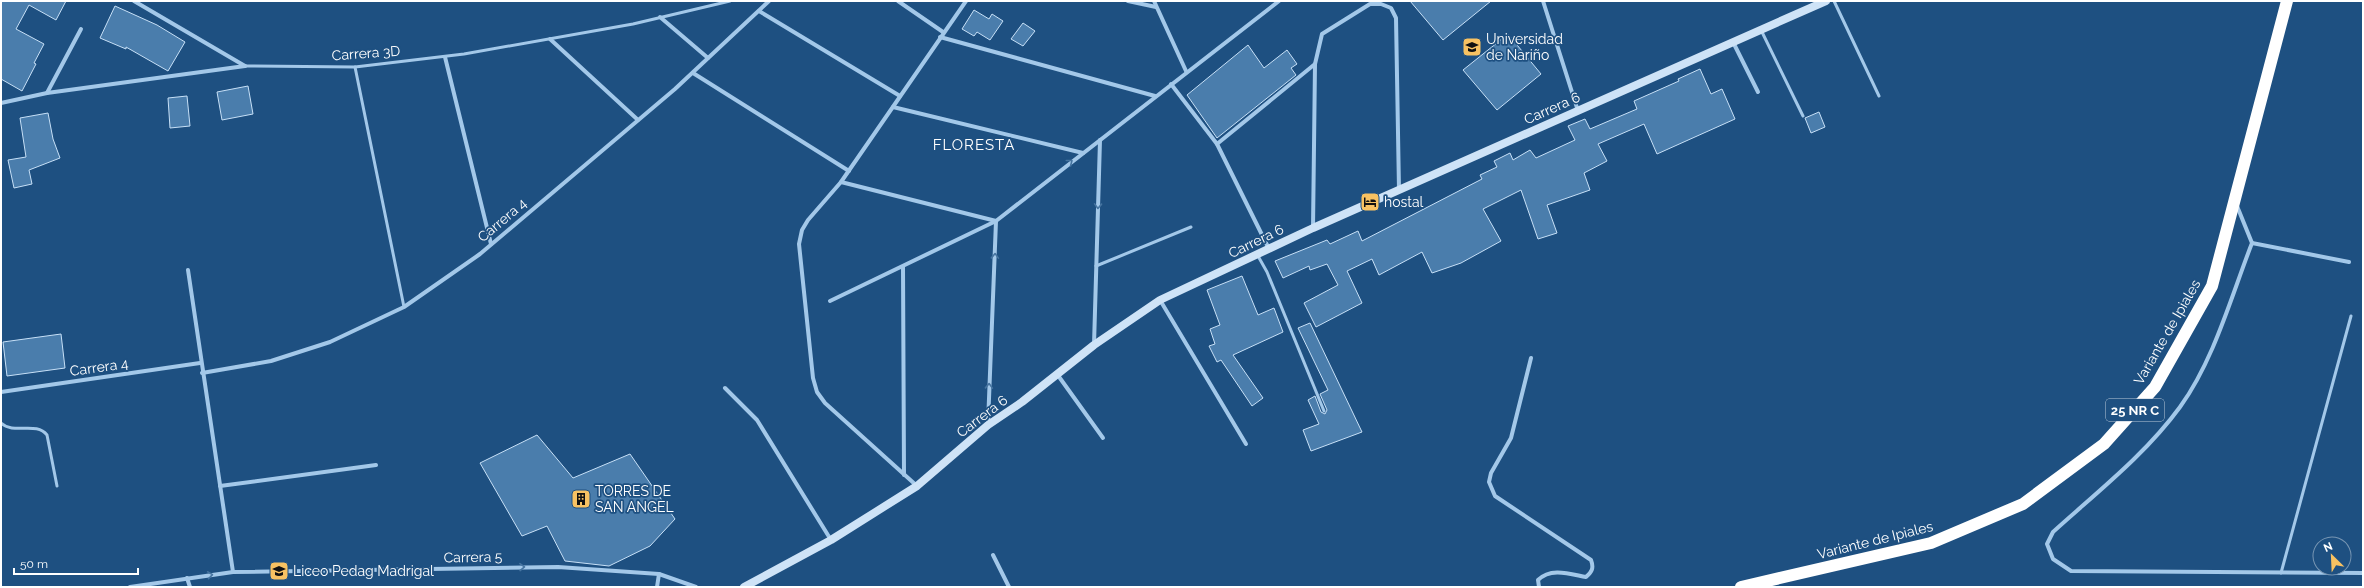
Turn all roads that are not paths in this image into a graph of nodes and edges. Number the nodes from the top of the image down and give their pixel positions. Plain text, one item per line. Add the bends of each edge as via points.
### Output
1 (134, 1) edge
2 (730, 1) edge
3 (769, 1) edge
4 (898, 1) edge
5 (966, 1) edge
6 (1128, 1) edge
7 (1154, 1) edge
8 (1279, 1) edge
9 (1543, 1) edge
10 (1826, 1) edge
11 (1834, 1) edge
12 (2287, 1) edge
13 (1156, 7) junction
14 (758, 11) junction
15 (660, 18) junction
16 (81, 29) dead end
17 (1761, 30) junction
18 (944, 32) junction
19 (940, 37) junction
20 (550, 39) junction
21 (1733, 42) junction
22 (445, 57) junction
23 (708, 58) junction
24 (1315, 64) junction
25 (246, 66) junction
26 (354, 67) junction
27 (1186, 71) junction
28 (693, 73) junction
29 (1170, 84) junction
30 (47, 92) junction
31 (1758, 92) dead end
32 (900, 96) junction
33 (1155, 96) junction
34 (1878, 96) dead end
35 (1, 103) edge
36 (893, 106) junction
37 (1578, 111) junction
38 (1803, 116) dead end
39 (638, 120) junction
40 (1100, 140) junction
41 (1217, 144) junction
42 (1083, 153) junction
43 (848, 171) junction
44 (841, 182) junction
45 (1398, 190) junction
46 (2235, 202) junction
47 (996, 221) junction
48 (1191, 227) dead end
49 (1314, 228) junction
50 (2252, 243) junction
51 (491, 244) junction
52 (1269, 249) junction
53 (1258, 256) junction
54 (2349, 262) dead end
55 (1096, 266) junction
56 (903, 267) junction
57 (188, 270) dead end
58 (1160, 300) junction
59 (830, 301) dead end
60 (404, 307) junction
61 (2352, 316) dead end
62 (1094, 345) junction
63 (1531, 358) dead end
64 (200, 363) junction
65 (202, 373) junction
66 (1057, 374) junction
67 (725, 388) dead end
68 (1, 392) edge
69 (1324, 411) dead end
70 (1, 422) edge
71 (988, 425) junction
72 (1103, 438) dead end
73 (1246, 444) dead end
74 (376, 465) dead end
75 (904, 475) junction
76 (57, 486) dead end
77 (220, 486) junction
78 (917, 486) junction
79 (831, 540) junction
80 (994, 555) dead end
81 (233, 572) junction
82 (2281, 573) junction
83 (2363, 573) edge
84 (659, 574) junction
85 (187, 578) junction
86 (130, 587) edge
87 (190, 587) edge
88 (657, 587) edge
89 (696, 587) edge
90 (744, 587) edge
91 (1008, 587) edge
92 (1539, 587) edge
93 (1741, 587) edge

1 - 25 street
2 - 15 lane, Carrera 3D
3 - 14 street, Carrera 4
4 - 18 street
5 - 18 street
6 - 13 street
7 - 13 street
8 - 27 street
9 - 37 street
10 - 17 main road, Carrera 6
11 - 34 lane
12 - 46 highway, Variante de Ipiales / 25 NR C
13 - 27 street
14 - 23 street, Carrera 4
14 - 32 street
15 - 20 lane, Carrera 3D
15 - 23 street
16 - 30 street
17 - 21 main road, Carrera 6
17 - 38 lane
18 - 19 street
19 - 32 street
19 - 33 street
20 - 22 lane, Carrera 3D
20 - 39 street
21 - 31 street
21 - 37 main road, Carrera 6
22 - 26 lane, Carrera 3D
22 - 51 street
23 - 28 street, Carrera 4
24 - 41 street
24 - 45 street via 1322,34 1370,4 1381,4 1391,8 1396,18
24 - 49 street
25 - 26 lane, Carrera 3D
25 - 30 street, Carrera 3D
26 - 60 lane
27 - 29 street
28 - 39 street, Carrera 4
28 - 43 street
29 - 33 street
29 - 41 street
30 - 35 street, Carrera 3D
32 - 36 street
33 - 40 street
36 - 42 street
36 - 43 street
37 - 45 main road, Carrera 6
39 - 51 street, Carrera 4
40 - 42 street
40 -> 55 street
41 - 52 street
47 -> 42 street
43 - 44 street
44 - 47 street
44 - 75 street via 808,220 802,230 799,244 813,378 817,392 825,403
45 - 49 main road, Carrera 6
46 - 50 street
46 - 93 highway, Variante de Ipiales / 25 NR C via 2212,286 2155,387 2104,444 2023,504 1931,543
47 - 56 street
71 -> 47 street
48 - 55 lane
49 - 52 main road, Carrera 6
50 - 54 street
50 - 82 street via 2226,316 2181,406 2152,442 2053,532 2046,544 2053,559 2071,571
51 - 60 street, Carrera 4
52 - 53 main road, Carrera 6
53 - 58 main road, Carrera 6
53 - 69 lane via 1267,272
55 - 62 street
56 - 59 street
56 - 75 street
57 - 64 street
58 - 62 main road, Carrera 6
58 - 73 street
60 - 65 street, Carrera 4 via 330,342 272,361
61 - 82 lane
62 - 66 main road, Carrera 6
63 - 92 street via 1511,438 1491,473 1491,490 1495,496 1591,560 1593,565 1593,570 1586,577 1560,572 1548,573 1538,580
64 - 65 street
64 - 68 street, Carrera 4
65 - 77 street
66 - 71 main road, Carrera 6
66 - 72 street
67 - 79 street via 757,420
70 - 76 lane via 10,428 44,431
71 - 78 main road, Carrera 6
74 - 77 street
75 - 78 street
77 - 81 street
78 - 79 main road, Carrera 6
79 - 90 main road, Carrera 6
80 - 91 street
81 -> 84 street, Carrera 5 via 558,567
85 -> 81 street, Carrera 5
82 - 83 street
84 - 88 street
84 - 89 street, Carrera 5
85 - 86 street, Carrera 5
85 - 87 street

